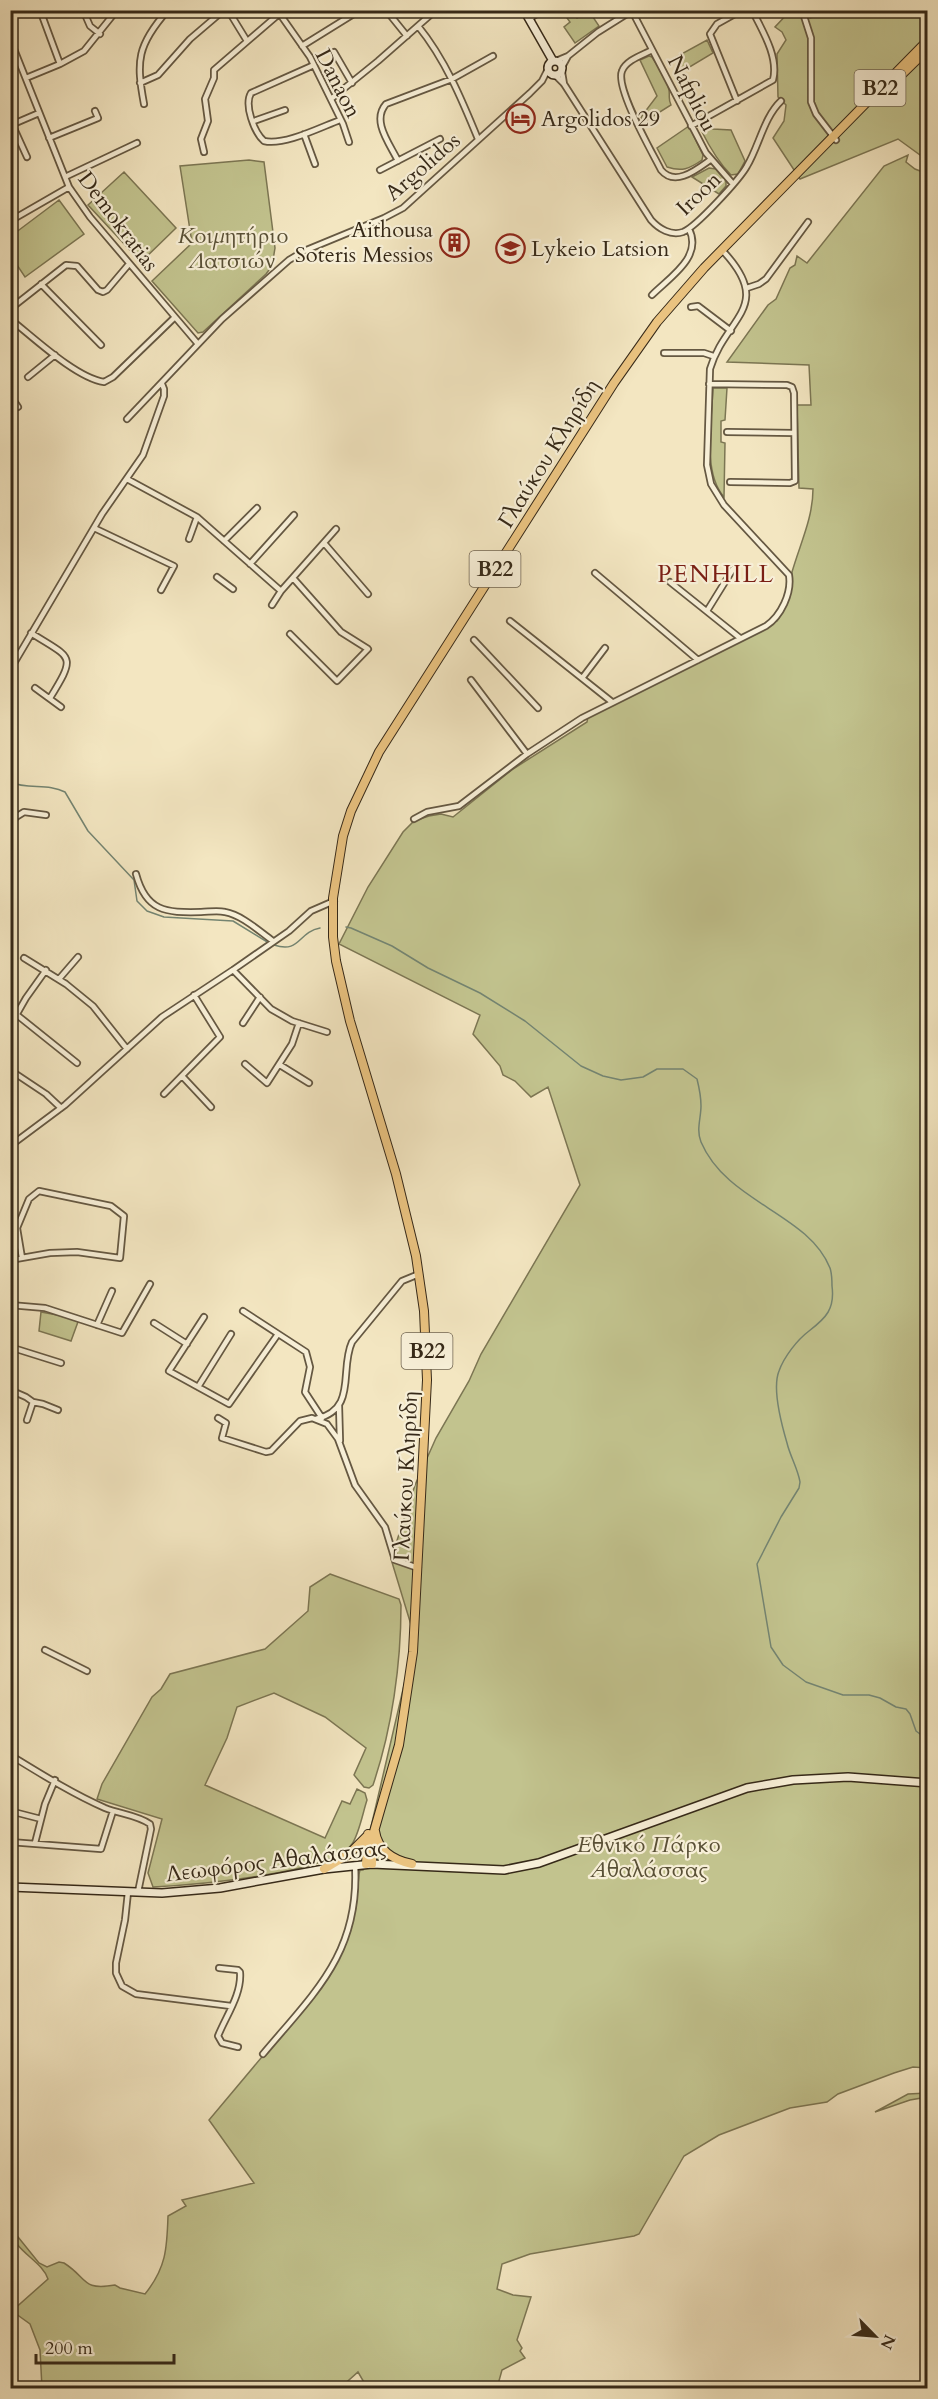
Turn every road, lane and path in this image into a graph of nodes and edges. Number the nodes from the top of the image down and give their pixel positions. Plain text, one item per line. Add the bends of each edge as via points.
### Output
1 (40, 10) edge
2 (83, 10) edge
3 (117, 10) edge
4 (168, 10) edge
5 (226, 10) edge
6 (360, 10) edge
7 (386, 10) edge
8 (524, 10) edge
9 (543, 10) edge
10 (742, 10) edge
11 (752, 10) edge
12 (802, 10) edge
13 (435, 11) edge
14 (633, 11) edge
15 (278, 12) edge
16 (529, 19) junction
17 (418, 26) junction
18 (99, 34) junction
19 (407, 36) junction
20 (10, 39) edge
21 (927, 40) edge
22 (247, 41) junction
23 (302, 46) junction
24 (927, 49) edge
25 (652, 50) junction
26 (334, 52) dead end
27 (493, 56) dead end
28 (568, 56) junction
29 (60, 64) junction
30 (314, 65) junction
31 (555, 68) junction
32 (26, 78) junction
33 (452, 79) junction
34 (140, 82) junction
35 (352, 83) junction
36 (331, 99) junction
37 (737, 100) junction
38 (781, 101) dead end
39 (144, 104) dead end
40 (285, 110) dead end
41 (95, 111) dead end
42 (39, 113) junction
43 (340, 120) junction
44 (254, 121) junction
45 (11, 125) edge
46 (691, 126) junction
47 (304, 134) junction
48 (49, 138) junction
49 (834, 138) junction
50 (440, 139) dead end
51 (478, 139) junction
52 (349, 142) dead end
53 (137, 143) dead end
54 (204, 152) dead end
55 (27, 157) dead end
56 (710, 160) junction
57 (398, 161) junction
58 (315, 164) dead end
59 (380, 170) dead end
60 (64, 177) junction
61 (733, 184) junction
62 (69, 187) junction
63 (10, 221) edge
64 (808, 222) dead end
65 (689, 229) junction
66 (724, 251) junction
67 (129, 264) junction
68 (41, 284) junction
69 (747, 288) junction
70 (652, 295) dead end
71 (691, 307) dead end
72 (10, 309) edge
73 (174, 318) junction
74 (10, 319) edge
75 (731, 331) junction
76 (198, 344) junction
77 (101, 345) dead end
78 (664, 353) dead end
79 (55, 355) junction
80 (713, 356) junction
81 (28, 377) dead end
82 (162, 384) junction
83 (708, 384) junction
84 (10, 395) edge
85 (18, 407) dead end
86 (127, 419) dead end
87 (727, 432) dead end
88 (794, 433) junction
89 (127, 479) junction
90 (730, 482) dead end
91 (257, 508) dead end
92 (294, 515) dead end
93 (197, 517) junction
94 (94, 528) junction
95 (336, 529) dead end
96 (189, 539) dead end
97 (224, 541) junction
98 (324, 543) junction
99 (250, 564) junction
100 (733, 569) dead end
101 (595, 573) dead end
102 (217, 577) dead end
103 (293, 578) junction
104 (670, 582) dead end
105 (233, 589) dead end
106 (161, 590) dead end
107 (281, 591) junction
108 (368, 594) dead end
109 (272, 605) dead end
110 (707, 610) junction
111 (510, 621) dead end
112 (31, 633) junction
113 (290, 634) dead end
114 (740, 639) junction
115 (474, 640) dead end
116 (605, 648) dead end
117 (698, 660) junction
118 (10, 670) edge
119 (583, 677) junction
120 (471, 681) dead end
121 (34, 688) dead end
122 (50, 698) junction
123 (612, 702) junction
124 (61, 707) dead end
125 (538, 708) dead end
126 (527, 754) junction
127 (46, 815) dead end
128 (414, 819) dead end
129 (10, 826) edge
130 (136, 874) dead end
131 (335, 901) junction
132 (273, 941) junction
133 (78, 957) dead end
134 (24, 958) dead end
135 (46, 970) junction
136 (233, 970) junction
137 (59, 980) junction
138 (194, 995) junction
139 (260, 997) junction
140 (17, 1015) junction
141 (243, 1023) dead end
142 (299, 1023) junction
143 (10, 1026) edge
144 (327, 1032) dead end
145 (127, 1049) junction
146 (77, 1063) dead end
147 (245, 1064) dead end
148 (280, 1065) junction
149 (10, 1070) edge
150 (182, 1076) junction
151 (309, 1083) dead end
152 (164, 1094) dead end
153 (212, 1107) dead end
154 (61, 1108) junction
155 (10, 1146) edge
156 (14, 1228) edge
157 (22, 1258) junction
158 (10, 1260) edge
159 (419, 1274) junction
160 (150, 1284) dead end
161 (112, 1291) dead end
162 (10, 1305) edge
163 (243, 1311) dead end
164 (204, 1317) dead end
165 (154, 1323) dead end
166 (97, 1325) junction
167 (278, 1334) junction
168 (231, 1335) dead end
169 (187, 1344) junction
170 (10, 1347) edge
171 (61, 1363) dead end
172 (198, 1387) junction
173 (10, 1390) edge
174 (33, 1402) junction
175 (339, 1405) junction
176 (58, 1410) dead end
177 (218, 1418) dead end
178 (319, 1418) junction
179 (27, 1420) dead end
180 (340, 1445) junction
181 (418, 1568) junction
182 (45, 1650) dead end
183 (87, 1671) dead end
184 (10, 1755) edge
185 (55, 1780) junction
186 (927, 1783) edge
187 (10, 1811) edge
188 (113, 1811) junction
189 (40, 1819) junction
190 (372, 1829) junction
191 (10, 1842) edge
192 (35, 1844) junction
193 (369, 1864) junction
194 (412, 1864) junction
195 (355, 1865) junction
196 (324, 1869) junction
197 (10, 1887) edge
198 (128, 1892) junction
199 (138, 1892) junction
200 (219, 1968) dead end
201 (231, 2006) junction
202 (238, 2047) dead end
203 (263, 2054) dead end

1 - 29 street
2 - 18 street via 90,26
3 - 18 street
4 - 34 street via 141,51
5 - 22 street
5 - 34 street via 190,39 158,75
6 - 23 street
7 - 19 street
8 - 16 main road
9 - 16 street
10 - 37 street via 717,24 710,34
11 - 37 street via 770,50 774,76 768,84
12 - 49 street via 811,38 811,102
13 - 17 street
14 - 25 street, Nafpliou
14 - 28 street, Argolidos via 603,28
15 - 22 street
15 - 23 street, Danaon
16 - 31 main road
17 - 19 street
17 - 33 street
18 - 29 street via 84,51
19 - 35 street
20 - 32 street, Demokratias
21 - 49 main road, Γλαύκου Κληρίδη / B22
22 - 54 street via 214,70 205,99 208,121 201,139
23 - 30 street, Danaon
24 - 49 main road, Γλαύκου Κληρίδη / B22
25 - 46 street, Nafpliou
25 - 56 street via 626,65 620,80 661,170 678,177
26 - 35 street
27 - 33 street
28 - 31 street, Argolidos
28 - 31 street, Argolidos
29 - 32 street
30 - 36 street, Danaon
30 - 44 street via 251,93 248,102
31 - 51 street, Argolidos
31 - 65 street, Iroon via 653,223 671,233
32 - 42 street, Demokratias
33 - 51 street
33 - 57 street via 386,104 382,109 381,126
34 - 39 street
35 - 36 street
36 - 43 street, Danaon
37 - 46 street
38 - 61 street, Iroon via 747,166
40 - 44 street
41 - 48 street via 98,118
42 - 45 street
42 - 48 street, Demokratias
43 - 47 street
43 - 52 street, Danaon
44 - 47 street via 264,141
45 - 55 street
46 - 56 street, Nafpliou
47 - 58 street
48 - 60 street, Demokratias
49 - 66 main road, Γλαύκου Κληρίδη / B22
50 - 57 street
51 - 76 street, Argolidos via 397,211 289,260
53 - 60 street
56 - 61 street, Nafpliou
57 - 59 street
60 - 62 street, Demokratias
61 - 65 street, Iroon
62 - 63 street
62 - 67 street, Demokratias
64 - 69 street via 766,279
65 - 70 street via 694,244 690,256
66 - 69 street via 740,271
66 - 131 main road, Γλαύκου Κληρίδη / B22 via 644,341 614,383 379,752 356,801
67 - 68 street via 103,292 72,264
67 - 73 street, Demokratias
68 - 72 street
68 - 77 street
69 - 75 street via 744,311
71 - 75 street via 698,306
73 - 76 street, Demokratias
73 - 79 street via 107,381 92,378
74 - 79 street
75 - 80 street
76 - 82 street, Argolidos
78 - 80 street
79 - 81 street
80 - 83 street
82 - 86 street, Argolidos
82 - 89 street via 164,394 148,445
83 - 88 street via 792,387
83 - 114 street via 707,465 711,484 724,505 785,568 790,582 774,621
84 - 85 street
87 - 88 street
88 - 90 street via 795,481
89 - 93 street
89 - 94 street
91 - 97 street
92 - 99 street
93 - 96 street
93 - 97 street
94 - 106 street via 174,566
94 - 112 street
95 - 98 street
97 - 99 street
98 - 103 street
98 - 108 street
99 - 107 street
100 - 110 street
101 - 117 street
102 - 105 street
103 - 107 street
103 - 113 street via 341,632 368,649 337,681
104 - 110 street
107 - 109 street
110 - 114 street
111 - 119 street
112 - 118 street
112 - 122 street via 68,660
114 - 117 street
115 - 125 street
116 - 119 street
117 - 123 street
119 - 123 street
120 - 126 street
121 - 122 street
122 - 124 street
123 - 126 street
126 - 128 street via 465,802
127 - 129 street via 24,812
130 - 132 street via 148,901 166,910 224,911
131 - 132 street via 311,911
131 - 159 main road, Γλαύκου Κληρίδη / B22 via 341,982 408,1216
132 - 136 street
133 - 137 street
134 - 135 street
135 - 137 street
135 - 140 street
136 - 138 street
136 - 139 street
137 - 145 street via 93,1006
138 - 145 street
138 - 150 street via 220,1037
139 - 141 street
139 - 142 street via 271,1009
140 - 143 street
140 - 146 street
142 - 144 street
142 - 148 street
145 - 154 street
147 - 148 street via 267,1083
148 - 151 street
149 - 154 street
150 - 152 street
150 - 153 street
154 - 155 street
156 - 157 street
156 - 157 street via 29,1199 39,1191 111,1206 124,1216 120,1258 77,1252
157 - 158 street
159 - 175 street via 402,1281 352,1342
159 - 181 main road, Γλαύκου Κληρίδη / B22 via 427,1392
160 - 166 street via 122,1333
161 - 166 street
162 - 166 street via 45,1308
163 - 167 street
164 - 169 street
165 - 169 street
167 - 172 street via 229,1404
167 - 178 street via 309,1357 305,1392
168 - 172 street
169 - 172 street via 168,1371
170 - 171 street
173 - 174 street
174 - 176 street
174 - 179 street
175 - 178 street
175 - 180 street
177 - 178 street via 226,1423 222,1438 266,1452 300,1421
178 - 180 street
180 - 181 street via 355,1485 385,1527 395,1560
181 - 190 main road, Γλαύκου Κληρίδη / B22 via 413,1652 401,1729
182 - 183 street
184 - 185 street
185 - 188 street
185 - 189 street
186 - 194 main road, Λεωφόρος Αθαλάσσας via 848,1778 793,1780 747,1788 539,1863 504,1870
187 - 189 street
188 - 192 street via 101,1849
188 - 199 street via 150,1824
189 - 192 street
190 - 193 main road, Γλαύκου Κληρίδη / B22
190 - 194 main road via 382,1850 394,1859
190 - 196 main road via 359,1846
191 - 192 street
193 - 194 main road, Λεωφόρος Αθαλάσσας
193 - 195 main road, Λεωφόρος Αθαλάσσας
195 - 196 main road, Λεωφόρος Αθαλάσσας
195 - 203 street via 354,1908 340,1953 309,2002 296,2012
196 - 199 main road, Λεωφόρος Αθαλάσσας via 220,1888
197 - 198 main road, Λεωφόρος Αθαλάσσας
198 - 199 main road, Λεωφόρος Αθαλάσσας
198 - 201 street via 116,1963 122,1986 136,1994
200 - 201 street via 240,1972 240,1985
201 - 202 street via 218,2036 222,2043

